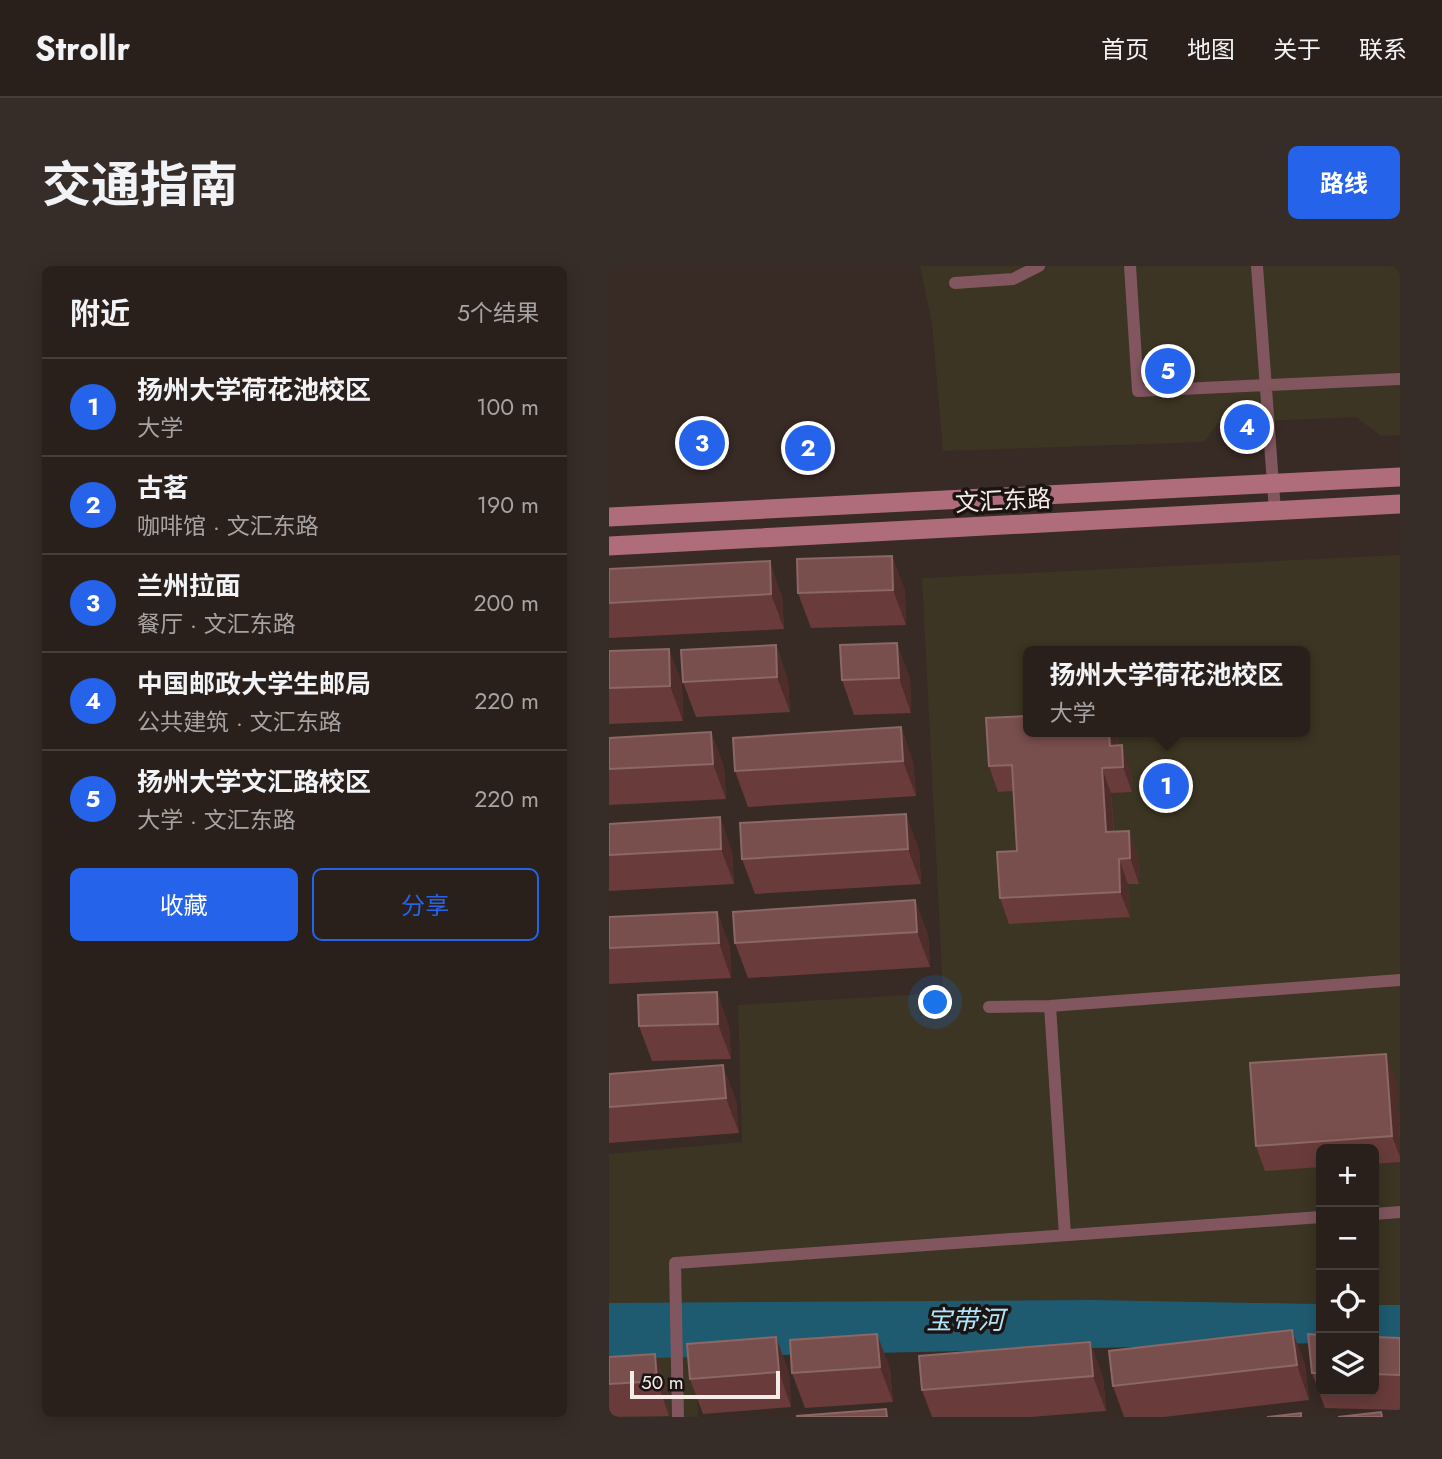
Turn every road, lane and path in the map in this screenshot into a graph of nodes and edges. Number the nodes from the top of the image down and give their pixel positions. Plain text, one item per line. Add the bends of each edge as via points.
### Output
1 (1039, 266) edge
2 (1130, 266) edge
3 (1257, 266) edge
4 (955, 283) dead end
5 (1400, 379) edge
6 (1266, 384) junction
7 (1400, 477) edge
8 (1273, 484) junction
9 (1400, 504) edge
10 (1275, 511) junction
11 (609, 517) edge
12 (609, 546) edge
13 (1400, 980) edge
14 (1050, 1006) junction
15 (989, 1007) dead end
16 (1400, 1212) edge
17 (1379, 1214) edge
18 (1316, 1217) edge
19 (1065, 1235) junction
20 (678, 1417) edge

1 - 4 lane via 1013,279
2 - 6 lane via 1138,391
3 - 6 lane
5 - 6 lane
6 - 8 lane
7 - 8 main road, 文汇东路
8 - 10 lane
8 - 11 main road, 文汇东路
9 - 10 main road, 文汇东路
10 - 12 main road, 文汇东路
13 - 14 lane
14 - 15 lane
14 - 19 lane
16 - 17 lane
18 - 19 lane
19 - 20 lane via 675,1263

